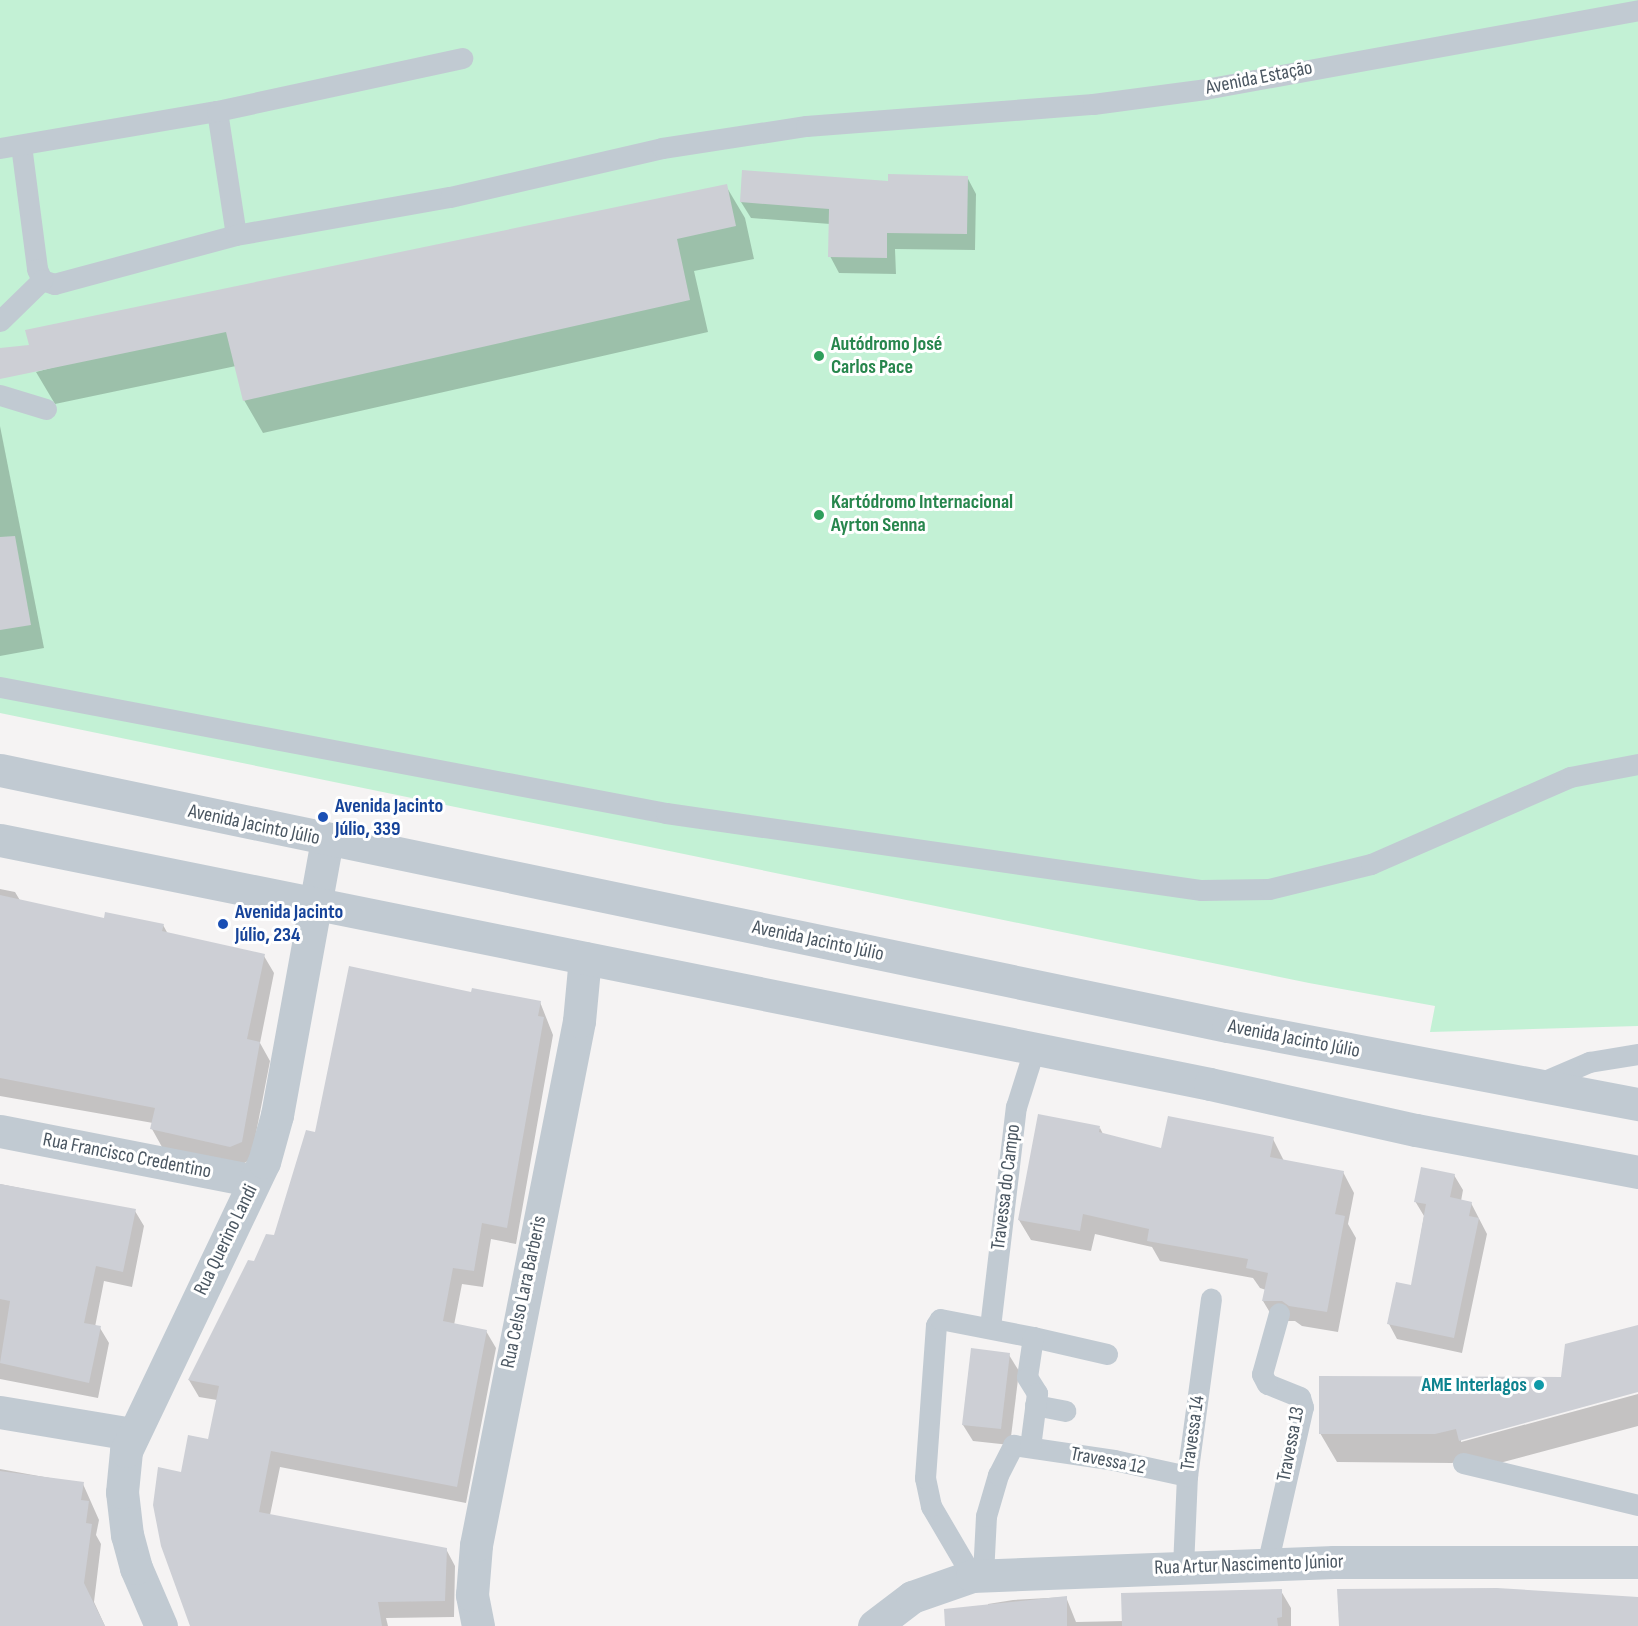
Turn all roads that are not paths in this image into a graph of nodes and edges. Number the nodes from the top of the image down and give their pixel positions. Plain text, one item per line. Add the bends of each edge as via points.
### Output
1 (1638, 10) edge
2 (462, 58) dead end
3 (218, 111) junction
4 (21, 145) junction
5 (0, 148) edge
6 (236, 235) junction
7 (42, 280) junction
8 (0, 321) edge
9 (0, 395) edge
10 (46, 409) dead end
11 (0, 687) edge
12 (1638, 764) edge
13 (0, 770) edge
14 (0, 840) edge
15 (327, 840) junction
16 (317, 906) junction
17 (585, 958) junction
18 (1034, 1050) junction
19 (1638, 1054) edge
20 (1538, 1084) junction
21 (1638, 1104) edge
22 (0, 1131) edge
23 (1638, 1172) edge
24 (254, 1181) junction
25 (1210, 1299) dead end
26 (1279, 1313) dead end
27 (990, 1327) junction
28 (1033, 1337) junction
29 (1107, 1354) dead end
30 (1035, 1405) junction
31 (1065, 1411) dead end
32 (0, 1412) edge
33 (132, 1434) junction
34 (1030, 1447) junction
35 (1462, 1463) dead end
36 (1187, 1476) junction
37 (1638, 1505) edge
38 (1638, 1562) edge
39 (1267, 1565) junction
40 (1183, 1567) junction
41 (977, 1575) junction
42 (161, 1626) edge
43 (478, 1626) edge
44 (874, 1626) edge

1 - 6 lane, Avenida Estação via 1205,89 1093,104 877,119 662,148 450,197
2 - 3 lane
3 - 4 lane
3 - 6 lane
4 - 5 lane
4 - 7 lane via 37,269
6 - 7 lane, Avenida Estação via 54,284
7 - 8 lane
9 - 10 lane
11 - 12 lane via 666,813 1201,890 1269,889 1371,864 1560,780
13 - 15 street, Avenida Jacinto Júlio
14 - 16 street
15 - 16 street, Rua Querino Landi
15 - 20 street, Avenida Jacinto Júlio via 1228,1026
16 - 17 street
16 - 24 street, Rua Querino Landi via 277,1115
17 - 18 street
17 - 43 street, Rua Celso Lara Barberis via 579,1021 476,1545 472,1595
18 - 23 street
18 - 27 lane, Travessa do Campo via 1016,1107
19 - 20 lane via 1589,1062
20 - 21 street, Avenida Jacinto Júlio
22 - 24 street, Rua Francisco Credentino
24 - 33 street, Rua Querino Landi
25 - 36 lane, Travessa 14
26 - 39 lane, Travessa 13 via 1262,1374 1267,1384 1300,1397 1303,1407
27 - 28 lane
27 - 41 lane via 943,1318 938,1321 925,1478 931,1506
28 - 29 lane
28 - 30 lane via 1027,1377 1037,1393
30 - 31 lane
30 - 34 lane
32 - 33 street
33 - 42 street, Rua Querino Landi via 122,1492 127,1535 136,1568
34 - 36 lane, Travessa 12
34 - 41 lane via 1013,1445 996,1482
35 - 37 lane
36 - 40 lane, Travessa 14
38 - 39 street, Rua Artur Nascimento Júnior
39 - 40 street, Rua Artur Nascimento Júnior
40 - 41 street, Rua Artur Nascimento Júnior
41 - 44 street, Rua Artur Nascimento Júnior via 912,1597

